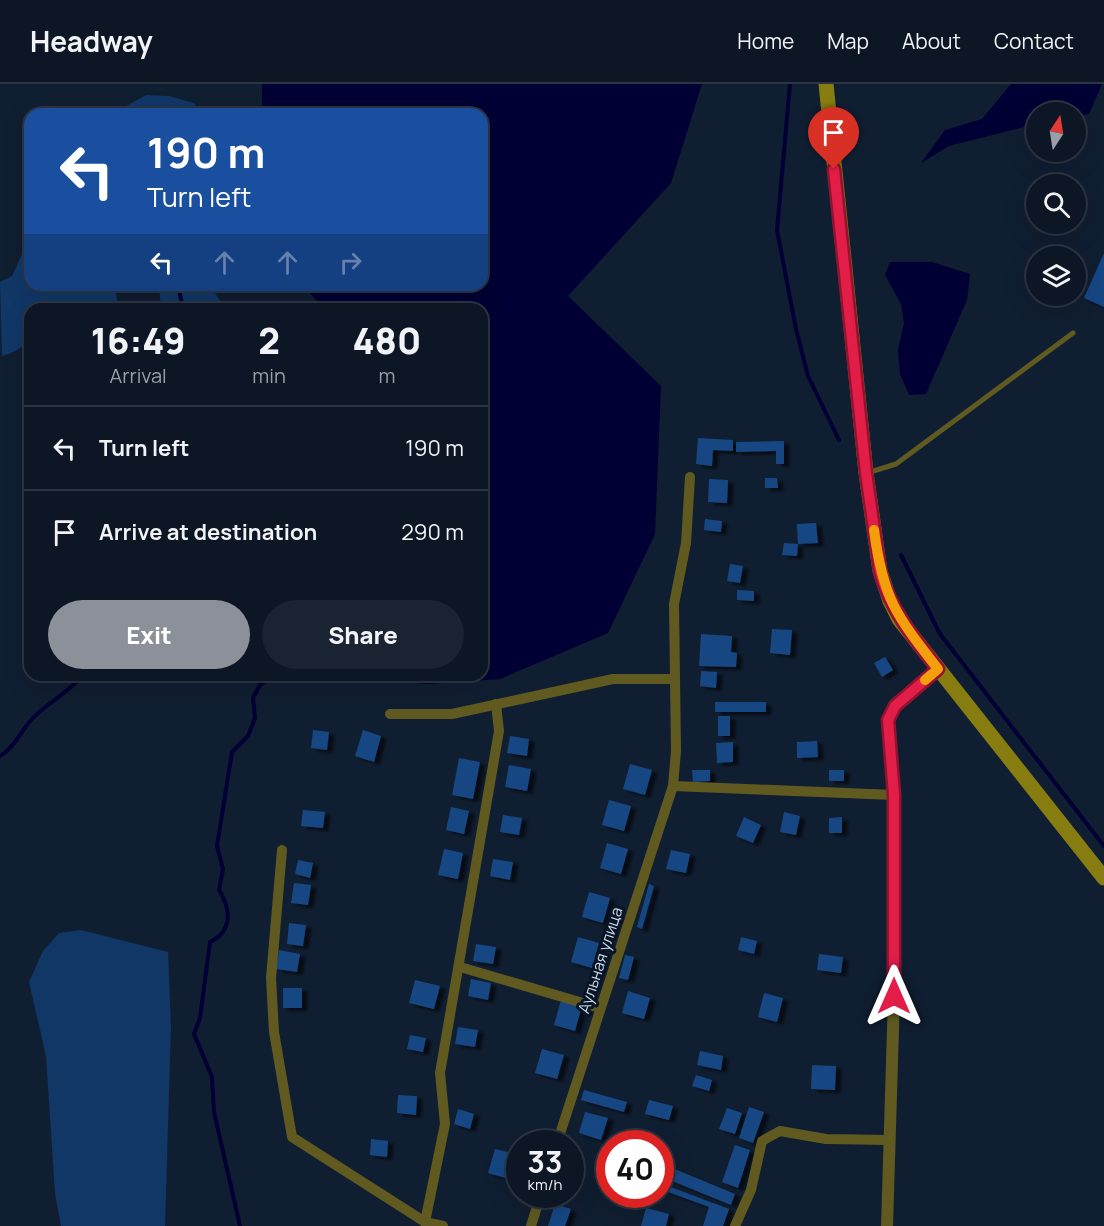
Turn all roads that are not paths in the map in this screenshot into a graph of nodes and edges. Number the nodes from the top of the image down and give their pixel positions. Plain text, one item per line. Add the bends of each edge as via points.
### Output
1 (826, 84) edge
2 (1073, 333) dead end
3 (866, 473) junction
4 (690, 477) dead end
5 (938, 669) junction
6 (675, 679) junction
7 (496, 704) junction
8 (390, 714) dead end
9 (674, 786) junction
10 (894, 795) junction
11 (282, 850) dead end
12 (1104, 878) edge
13 (460, 967) junction
14 (600, 1008) junction
15 (561, 1130) edge
16 (889, 1140) junction
17 (537, 1208) edge
18 (425, 1221) junction
19 (443, 1226) edge
20 (531, 1226) edge
21 (735, 1226) edge
22 (887, 1226) edge

1 - 3 main road
2 - 3 lane via 896,464
3 - 5 main road via 884,586 899,619
4 - 6 street, Аульная улица via 686,543 674,604
5 - 10 street via 891,712 888,732
5 - 12 main road
6 - 7 street via 613,679
6 - 9 street, Аульная улица
7 - 8 street via 452,714
7 - 13 street via 499,731
9 - 10 street
9 - 14 street, Аульная улица
10 - 16 street via 894,1035
11 - 18 street via 271,978 274,1032 292,1137
13 - 14 street
13 - 18 street via 440,1073 445,1124
14 - 15 street, Аульная улица
16 - 21 street via 826,1139 780,1131 762,1141 751,1190
16 - 22 street
17 - 20 street
18 - 19 street

